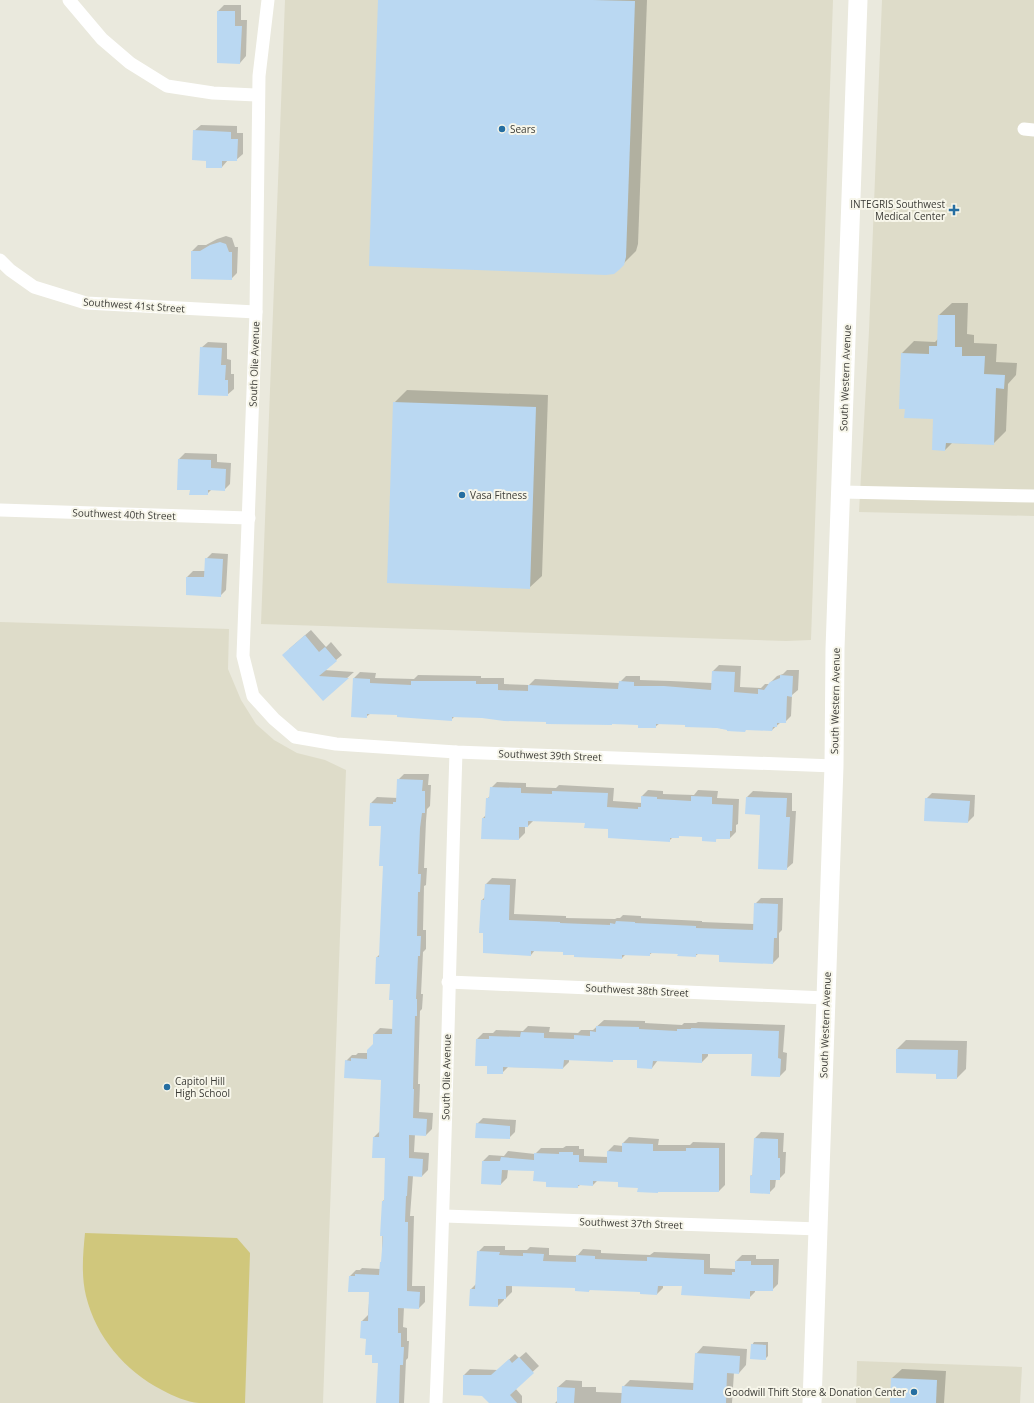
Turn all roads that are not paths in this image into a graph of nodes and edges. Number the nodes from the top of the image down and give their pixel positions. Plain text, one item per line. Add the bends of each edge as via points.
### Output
1 (69, 0) edge
2 (268, 0) edge
3 (858, 0) edge
4 (258, 95) junction
5 (0, 260) edge
6 (256, 312) junction
7 (841, 492) junction
8 (1034, 496) edge
9 (0, 510) edge
10 (249, 518) junction
11 (274, 719) joint
12 (456, 752) junction
13 (834, 766) junction
14 (448, 982) junction
15 (826, 998) junction
16 (444, 1216) junction
17 (819, 1229) junction
18 (436, 1403) edge
19 (812, 1403) edge

1 - 4 street via 102,39 130,64 167,86 213,93
2 - 4 street, South Olie Avenue
3 - 7 main road, South Western Avenue
4 - 6 street, South Olie Avenue
5 - 6 street, Southwest 41st Street via 34,287 86,303
6 - 10 street, South Olie Avenue
7 - 8 street
7 - 13 main road, South Western Avenue
9 - 10 street, Southwest 40th Street
10 - 11 street, South Olie Avenue via 243,656 253,696
11 - 12 street, Southwest 39th Street via 295,737 336,744
12 - 13 street, Southwest 39th Street
12 - 14 street, South Olie Avenue
13 - 15 main road, South Western Avenue
14 - 15 street, Southwest 38th Street
14 - 16 street, South Olie Avenue
15 - 17 main road, South Western Avenue
16 - 17 street, Southwest 37th Street
16 - 18 street, South Olie Avenue
17 - 19 main road, South Western Avenue

